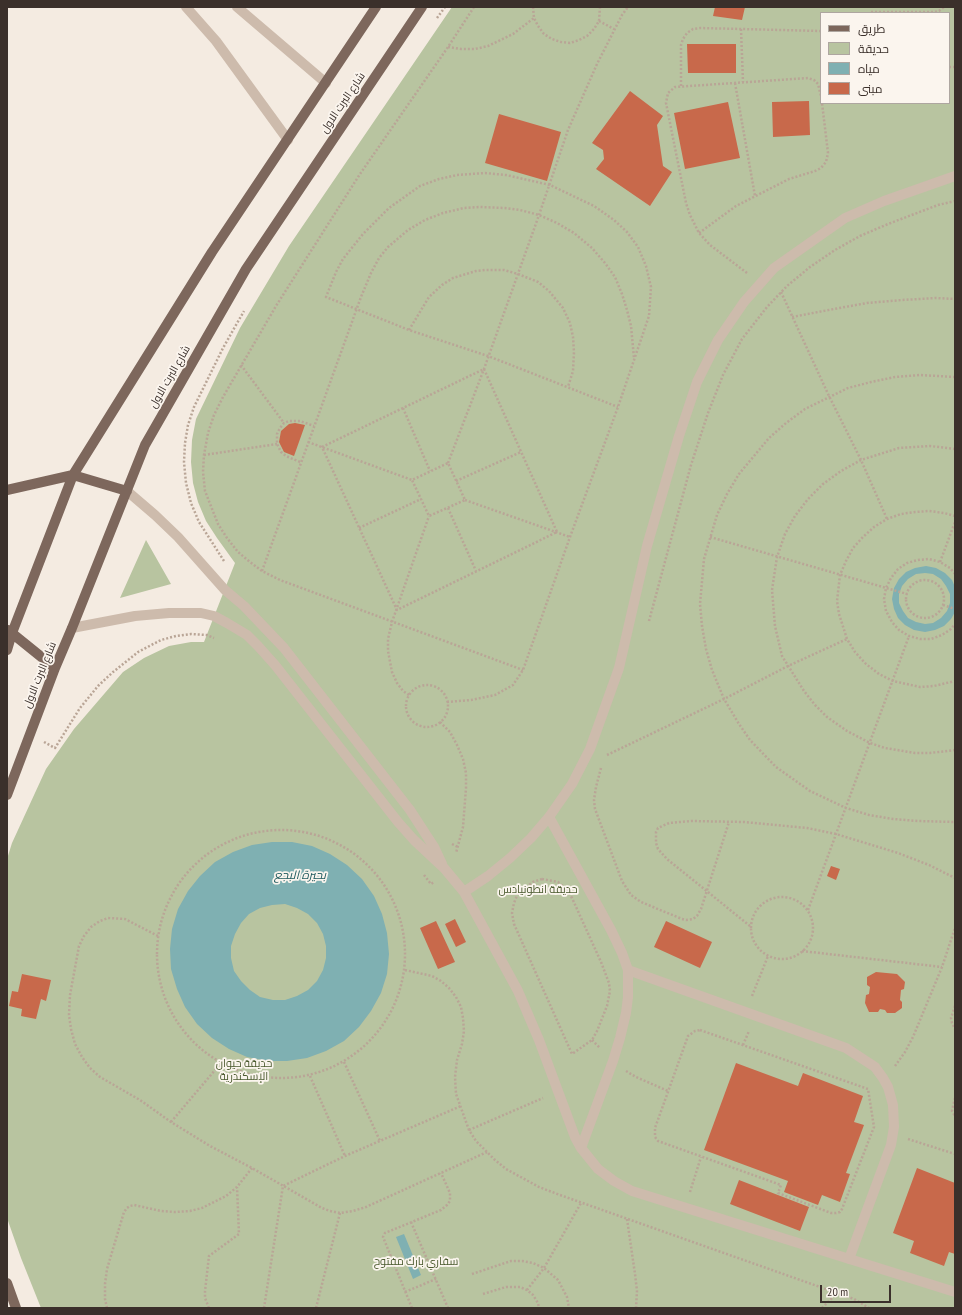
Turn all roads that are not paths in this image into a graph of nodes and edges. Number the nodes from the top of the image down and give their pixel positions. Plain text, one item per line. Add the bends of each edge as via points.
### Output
1 (186, 7) edge
2 (237, 7) edge
3 (376, 7) edge
4 (422, 7) edge
5 (326, 83) junction
6 (288, 140) junction
7 (955, 176) edge
8 (73, 475) junction
9 (7, 490) edge
10 (127, 491) junction
11 (258, 621) junction
12 (72, 628) junction
13 (9, 631) edge
14 (247, 635) junction
15 (7, 650) edge
16 (54, 668) junction
17 (7, 795) edge
18 (549, 817) junction
19 (444, 868) junction
20 (464, 892) junction
21 (628, 970) junction
22 (581, 1148) junction
23 (849, 1259) junction
24 (7, 1283) edge
25 (955, 1292) edge
26 (16, 1308) edge

1 - 6 street via 216,41
2 - 5 street
3 - 5 main road
4 - 10 main road, شارع البرت الاول via 246,269 145,445
5 - 6 main road
6 - 8 main road via 212,252
7 - 18 street via 845,218 774,268 744,302 718,340 697,382 679,436 647,546 619,668 590,749 572,784
8 - 9 main road
8 - 10 main road
8 - 13 main road
10 - 11 street via 156,515 225,590
10 - 12 main road, شارع البرت الاول
11 - 14 street
11 - 19 street via 284,648 410,810
12 - 14 street via 135,616 201,613 214,616
12 - 16 main road, شارع البرت الاول
13 - 15 main road
13 - 16 main road
14 - 19 street via 275,665 406,831
16 - 17 main road, شارع البرت الاول
18 - 20 street via 510,858
18 - 21 street via 611,930
19 - 20 street
20 - 22 street via 518,990
21 - 22 street via 626,1014 620,1038
21 - 23 street via 846,1048 875,1066 884,1078 893,1105 893,1134
22 - 23 street via 598,1169 632,1191
23 - 25 street
24 - 26 main road

